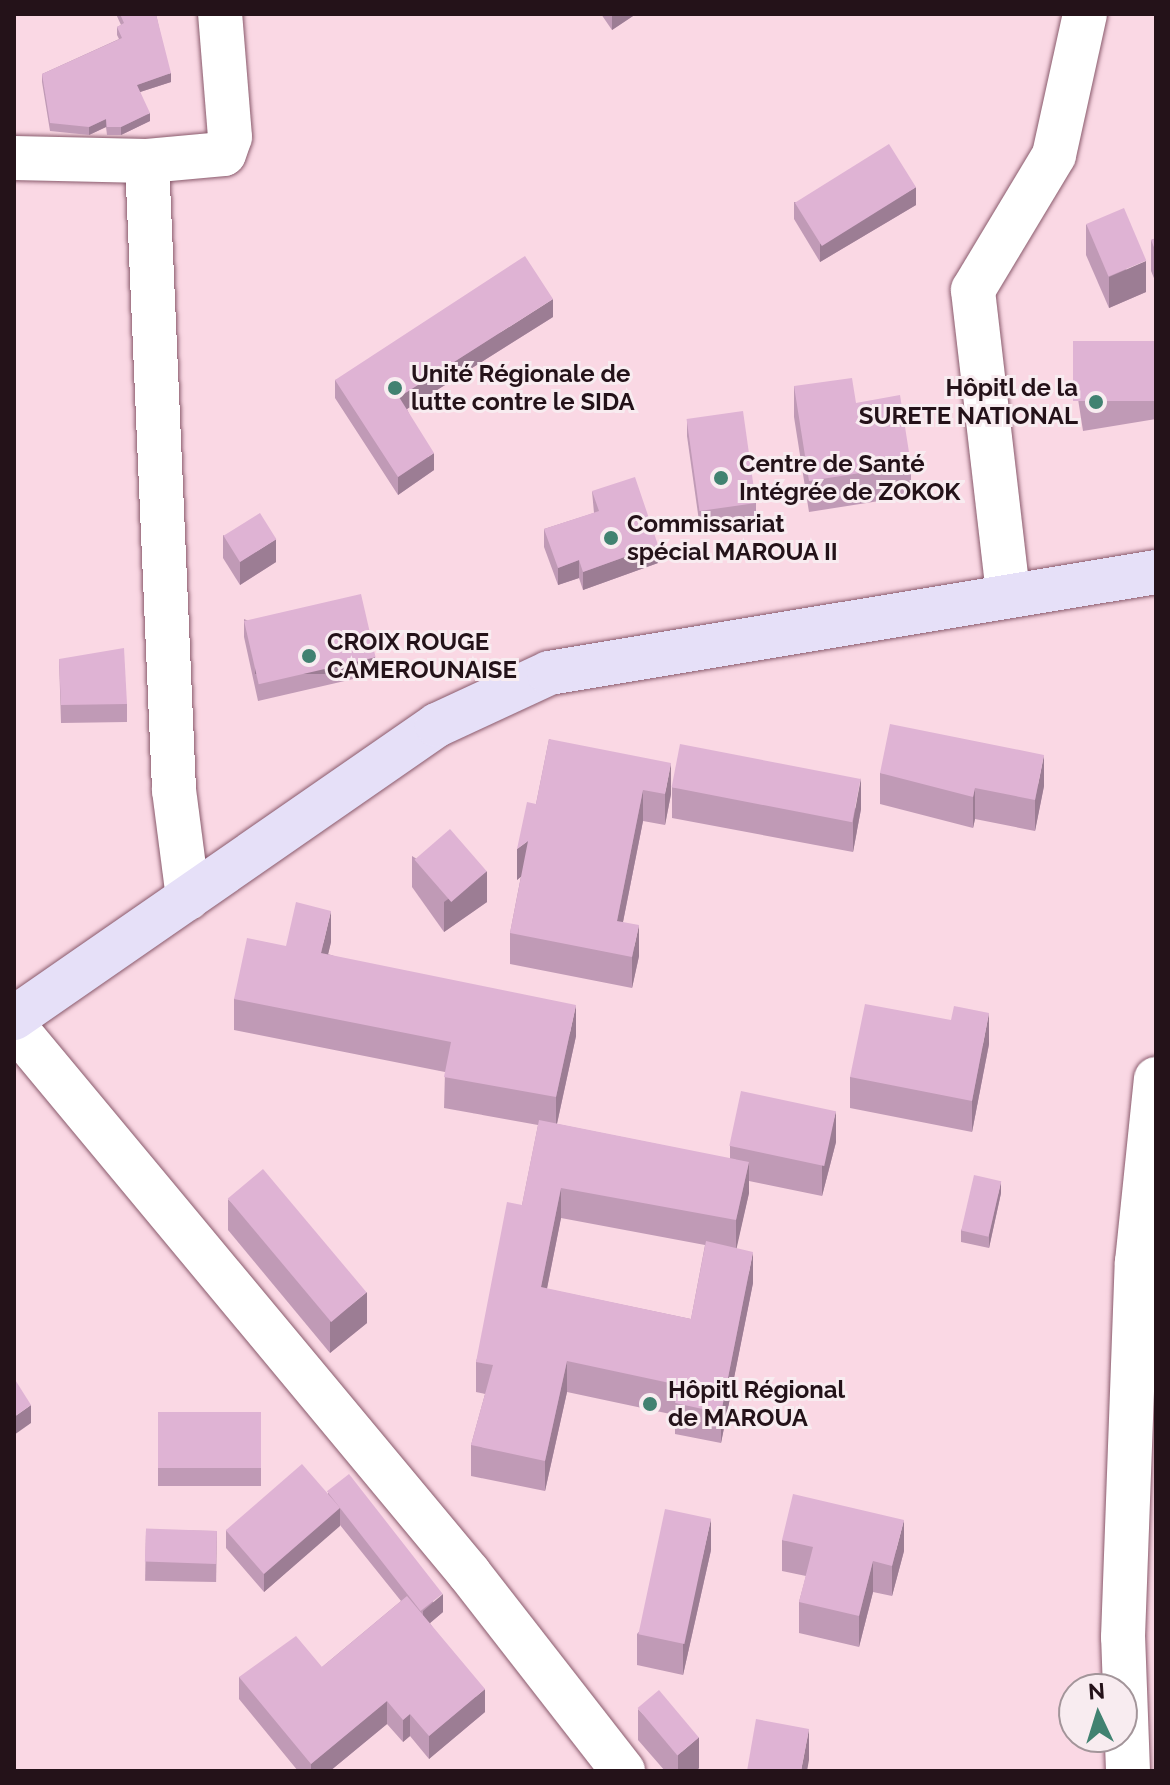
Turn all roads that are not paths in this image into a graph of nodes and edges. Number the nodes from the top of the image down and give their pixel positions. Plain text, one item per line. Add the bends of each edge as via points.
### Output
1 (220, 14) edge
2 (1085, 14) edge
3 (14, 158) edge
4 (147, 161) junction
5 (1156, 572) edge
6 (1008, 593) junction
7 (188, 898) junction
8 (14, 1018) edge
9 (14, 1026) edge
10 (1156, 1079) edge
11 (623, 1771) edge
12 (1128, 1771) edge

1 - 4 street via 230,137 224,154
2 - 6 street via 1054,155 973,290
3 - 4 street
4 - 7 street via 174,790
5 - 6 main road
6 - 7 main road via 549,673 437,725
7 - 8 main road
9 - 11 street via 459,1561
10 - 12 street via 1137,1262 1123,1637

